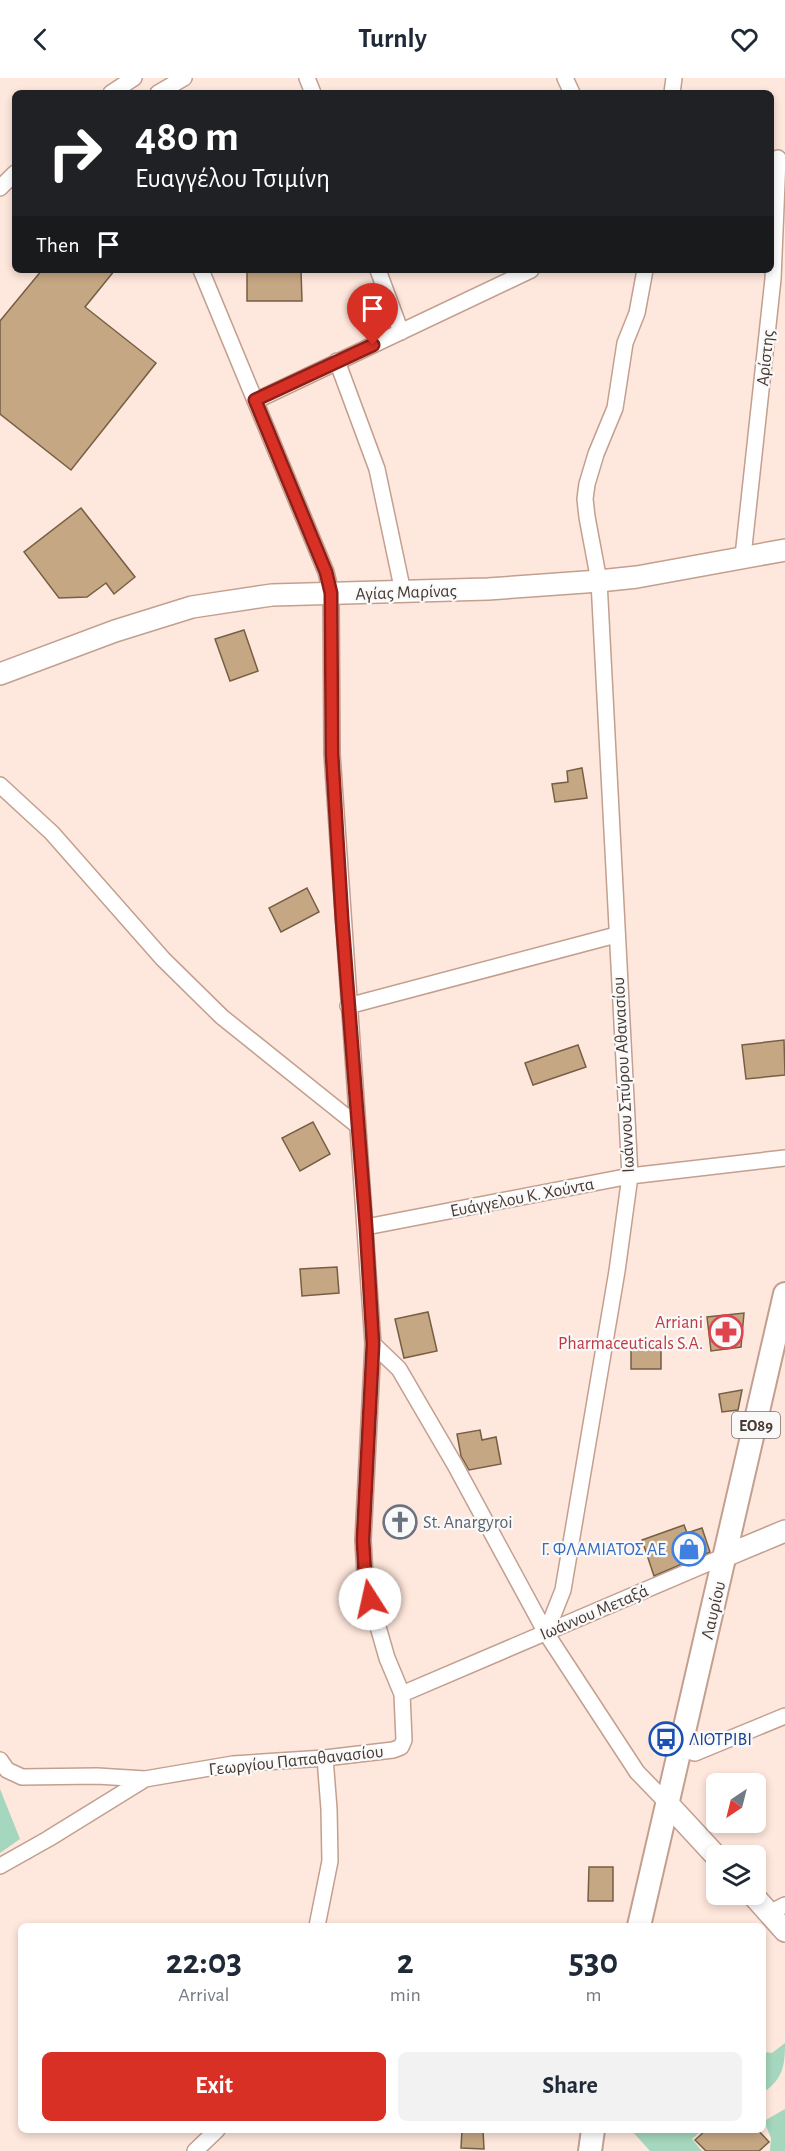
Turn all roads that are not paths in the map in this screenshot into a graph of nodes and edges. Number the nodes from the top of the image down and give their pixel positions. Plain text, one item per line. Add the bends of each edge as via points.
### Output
1 (184, 78) edge
2 (127, 80) edge
3 (115, 90) edge
4 (163, 90) edge
5 (778, 158) edge
6 (12, 176) edge
7 (0, 188) edge
8 (774, 255) edge
9 (202, 273) edge
10 (379, 273) edge
11 (525, 273) edge
12 (644, 273) edge
13 (773, 273) edge
14 (400, 332) junction
15 (338, 362) junction
16 (255, 400) junction
17 (785, 550) edge
18 (743, 556) junction
19 (599, 581) junction
20 (403, 592) junction
21 (331, 593) junction
22 (0, 675) edge
23 (0, 785) edge
24 (616, 935) junction
25 (348, 1006) junction
26 (358, 1126) junction
27 (785, 1158) edge
28 (630, 1176) junction
29 (366, 1227) junction
30 (785, 1294) edge
31 (373, 1344) junction
32 (785, 1531) edge
33 (725, 1556) junction
34 (546, 1633) junction
35 (402, 1694) junction
36 (785, 1716) edge
37 (681, 1749) junction
38 (324, 1758) junction
39 (0, 1760) edge
40 (145, 1779) junction
41 (667, 1803) junction
42 (706, 1845) edge
43 (0, 1866) edge
44 (777, 1909) edge
45 (318, 1923) edge
46 (640, 1923) edge
47 (785, 1931) edge
48 (214, 2133) edge
49 (593, 2133) edge
50 (195, 2151) edge
51 (590, 2151) edge

1 - 4 street
2 - 3 street
5 - 8 street, Αρίστης
6 - 7 street
9 - 16 street, Γεωργίου Παπαθανασίου
10 - 14 street
11 - 14 street
12 - 19 street, Ιωάννου Σπύρου Αθανασίου via 637,313 625,343 615,408 587,484 589,534
13 - 18 street, Αρίστης
14 - 15 street
15 - 16 street
15 - 20 street via 376,469
16 - 21 street, Γεωργίου Παπαθανασίου via 326,572
17 - 18 street, Αγίας Μαρίνας
18 - 19 street, Αγίας Μαρίνας
19 - 20 street, Αγίας Μαρίνας
19 - 24 street, Ιωάννου Σπύρου Αθανασίου
20 - 21 street, Αγίας Μαρίνας
21 - 22 street, Αγίας Μαρίνας via 272,595 192,607 115,631
21 - 25 street, Γεωργίου Παπαθανασίου via 332,754
23 - 26 street via 52,833 163,959 222,1017
24 - 25 street
24 - 28 street, Ιωάννου Σπύρου Αθανασίου
25 - 26 street, Γεωργίου Παπαθανασίου
26 - 29 street, Γεωργίου Παπαθανασίου
27 - 28 street, Ευάγγελου Κ. Χούντα
28 - 29 street, Ευάγγελου Κ. Χούντα
28 - 34 street, Ιωάννου Σπύρου Αθανασίου via 563,1590
29 - 31 street, Γεωργίου Παπαθανασίου
30 - 33 main road, Λαυρίου / ΕΟ89
31 - 34 street via 399,1369
31 - 35 street, Γεωργίου Παπαθανασίου via 363,1540 365,1575 387,1658
32 - 33 street, Ιωάννου Μεταξά
33 - 34 street, Ιωάννου Μεταξά
33 - 37 main road, Λαυρίου / ΕΟ89
34 - 35 street, Ιωάννου Μεταξά
34 - 41 street via 637,1772
35 - 38 street, Γεωργίου Παπαθανασίου via 401,1747
36 - 37 street via 695,1753
37 - 41 main road, Λαυρίου / ΕΟ89
38 - 40 street, Γεωργίου Παπαθανασίου via 233,1764
38 - 45 street via 330,1862
39 - 40 street via 7,1770 22,1777
40 - 43 street, Γεωργίου Παπαθανασίου
41 - 42 street
41 - 46 main road, Λαυρίου / ΕΟ89
44 - 47 street
48 - 50 street
49 - 51 main road

